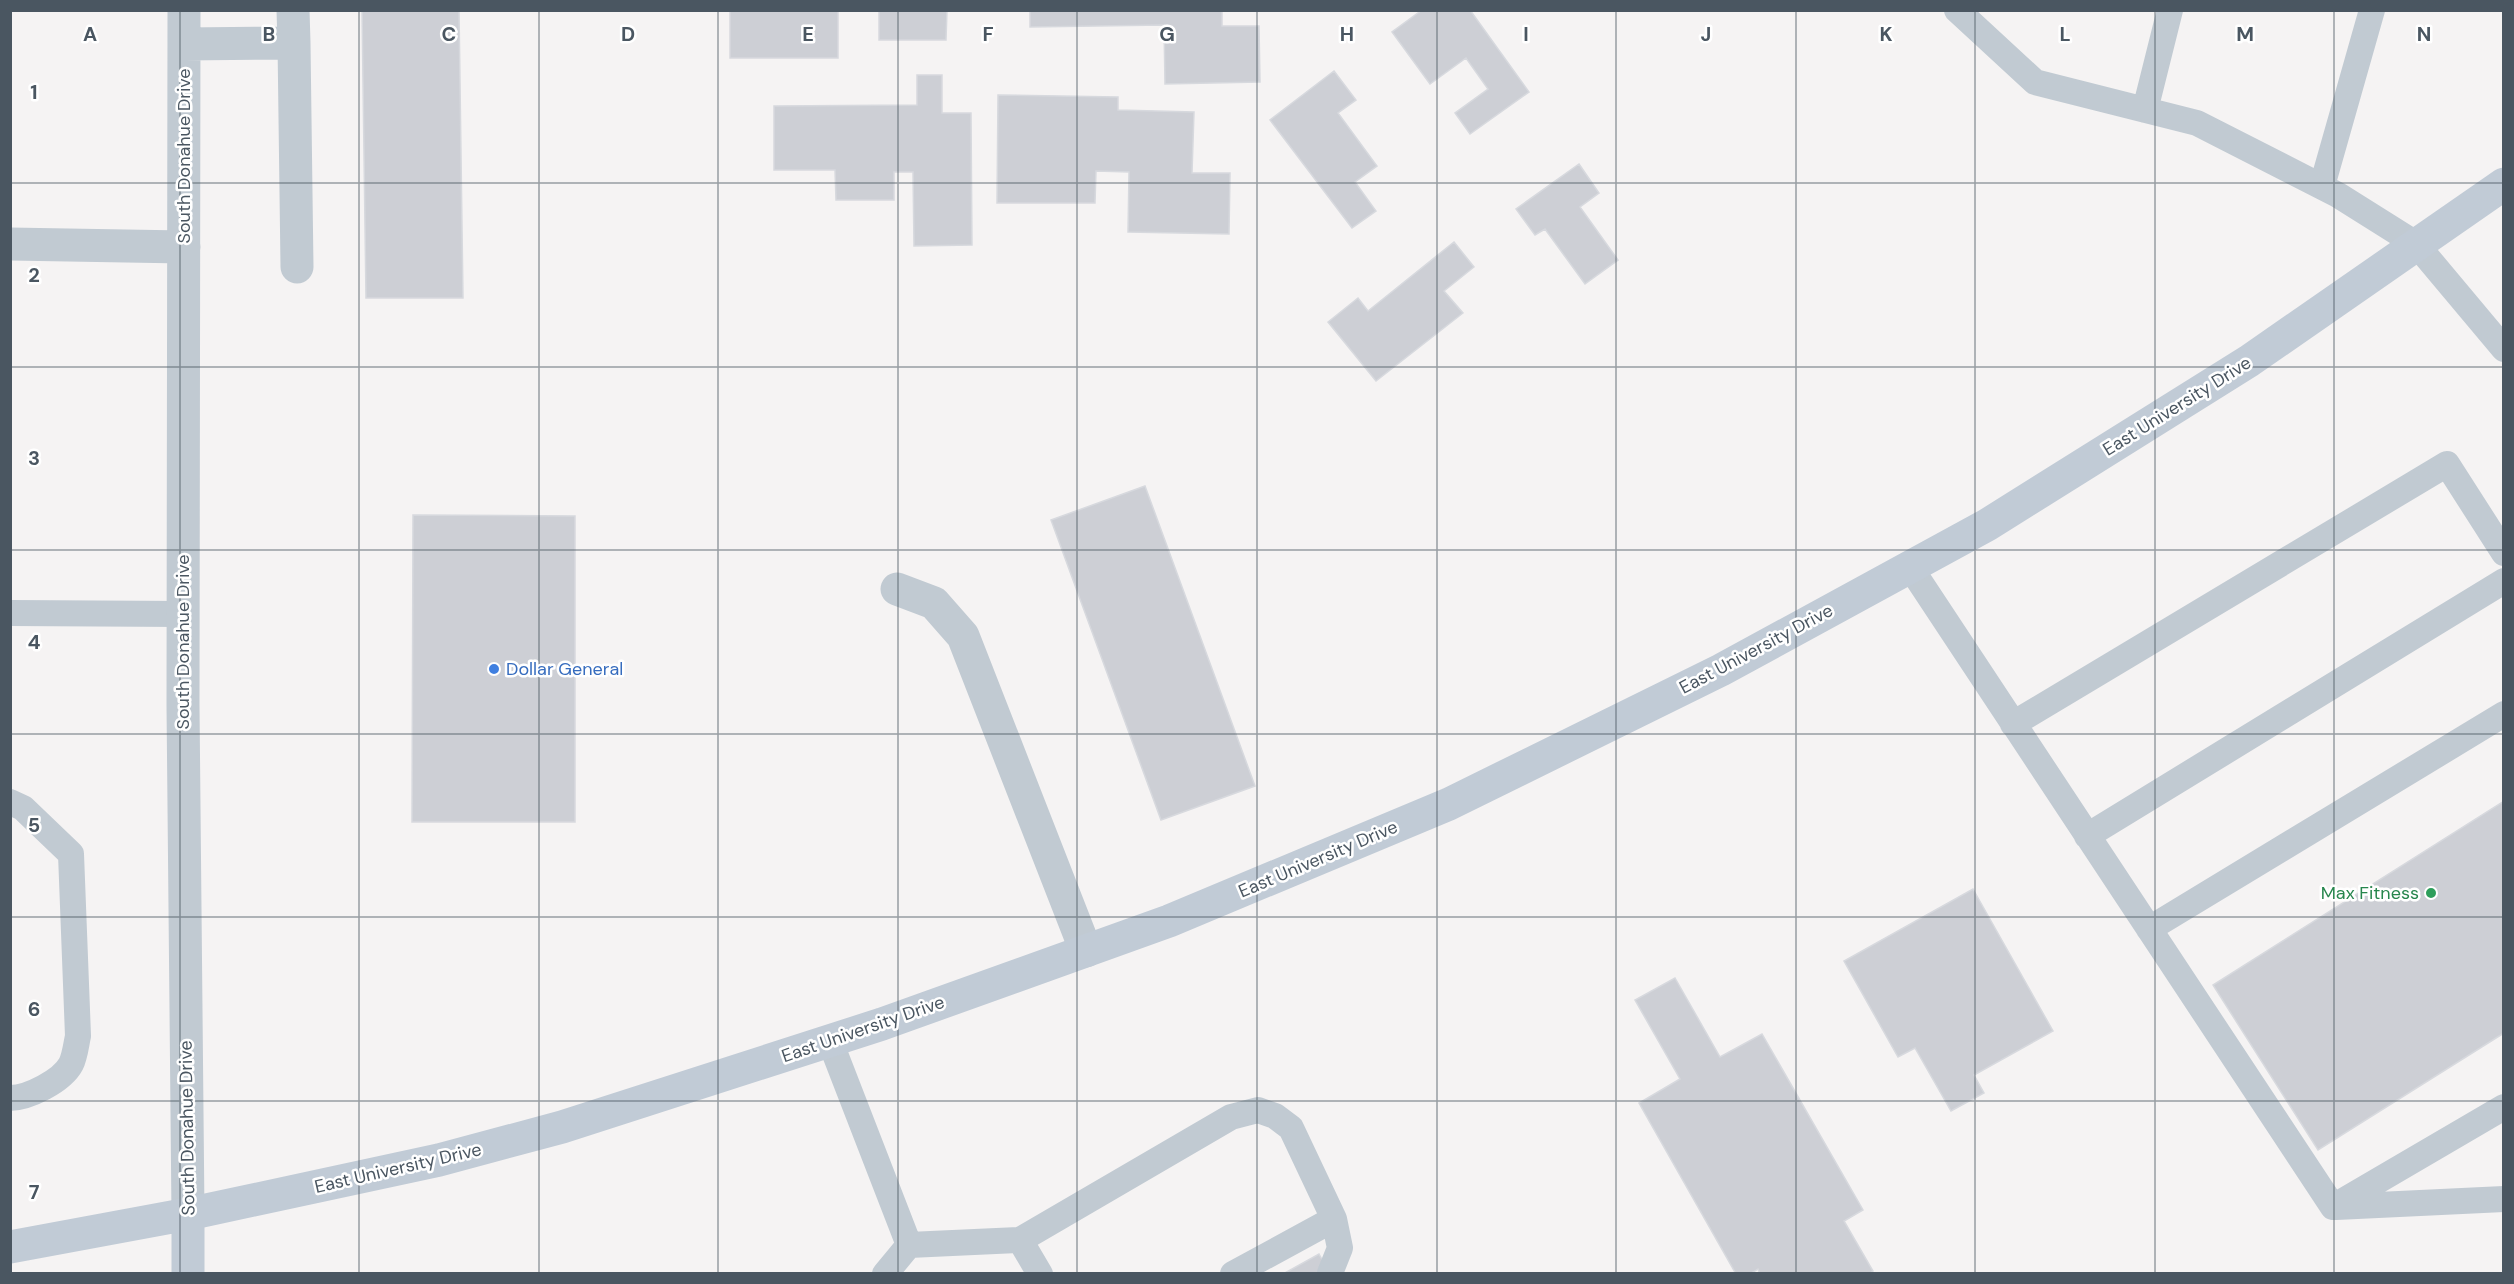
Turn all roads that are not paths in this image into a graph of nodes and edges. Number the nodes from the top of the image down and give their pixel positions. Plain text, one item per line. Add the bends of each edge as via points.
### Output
1 (184, 10) edge
2 (293, 10) edge
3 (1957, 10) edge
4 (2170, 10) edge
5 (2372, 10) edge
6 (294, 43) junction
7 (184, 44) junction
8 (2145, 110) junction
9 (2504, 184) edge
10 (2322, 186) junction
11 (10, 244) edge
12 (2416, 244) junction
13 (184, 247) junction
14 (297, 267) dead end
15 (2504, 349) edge
16 (2504, 553) edge
17 (1910, 567) junction
18 (2504, 581) edge
19 (897, 589) dead end
20 (10, 613) edge
21 (183, 614) junction
22 (2504, 714) edge
23 (2013, 724) junction
24 (10, 802) edge
25 (2087, 836) junction
26 (2149, 929) junction
27 (1086, 951) junction
28 (831, 1041) junction
29 (15, 1098) edge
30 (2504, 1107) edge
31 (2504, 1199) edge
32 (2333, 1207) junction
33 (188, 1214) junction
34 (1335, 1219) junction
35 (1020, 1240) junction
36 (909, 1245) junction
37 (10, 1247) edge
38 (1330, 1273) edge
39 (188, 1274) edge
40 (885, 1274) edge
41 (1040, 1274) edge
42 (1233, 1274) edge

1 - 7 street, South Donahue Drive
2 - 6 street
3 - 8 lane via 2035,82
4 - 8 lane
5 - 10 lane
6 - 7 street
6 - 14 street
7 - 13 street, South Donahue Drive
8 - 10 lane via 2197,123
9 - 12 main road, East University Drive
10 - 12 lane
11 - 13 street
12 - 15 lane
12 - 17 main road, East University Drive via 2248,361 1987,525
13 - 21 street, South Donahue Drive
16 - 23 lane via 2448,464
17 - 23 lane
17 - 27 main road, East University Drive via 1721,670 1449,804 1169,921
18 - 25 lane
19 - 27 street via 934,603 963,636
20 - 21 lane
21 - 33 street, South Donahue Drive
22 - 26 lane
23 - 25 lane
24 - 29 lane via 23,808 71,854 78,1036 71,1065 47,1086
25 - 26 lane
26 - 32 lane
27 - 28 main road, East University Drive
28 - 33 main road, East University Drive via 562,1126 439,1160
28 - 36 lane
30 - 32 lane
31 - 32 lane
33 - 37 main road, East University Drive
33 - 39 main road, South Donahue Drive
34 - 35 lane via 1291,1128 1258,1110 1231,1117
34 - 38 lane via 1340,1248
34 - 42 lane
35 - 36 lane
35 - 41 lane
36 - 40 lane

